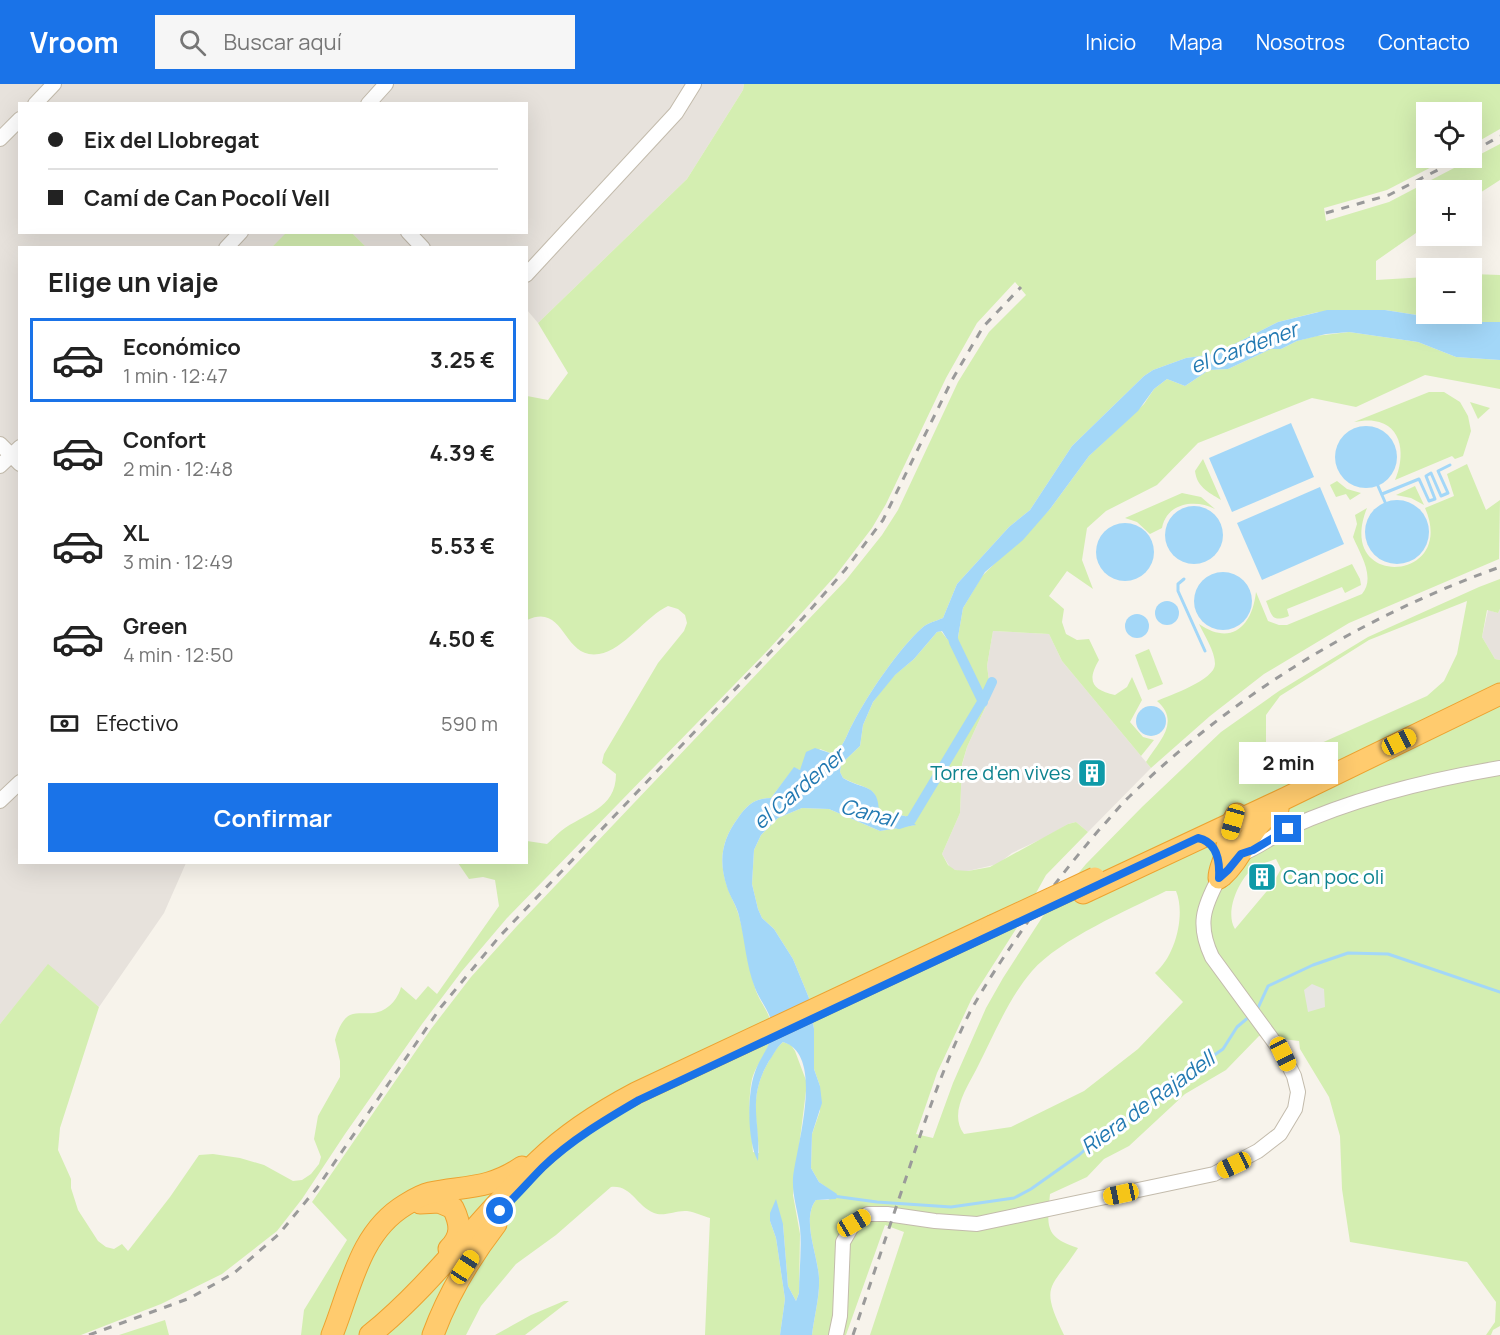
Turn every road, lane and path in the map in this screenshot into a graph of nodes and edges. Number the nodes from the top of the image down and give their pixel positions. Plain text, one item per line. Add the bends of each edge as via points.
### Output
1 (54, 84) edge
2 (386, 84) edge
3 (694, 84) edge
4 (37, 102) edge
5 (370, 102) edge
6 (18, 121) edge
7 (0, 139) edge
8 (239, 234) edge
9 (410, 234) edge
10 (228, 246) edge
11 (421, 246) edge
12 (528, 273) edge
13 (0, 444) edge
14 (17, 455) edge
15 (0, 466) edge
16 (1500, 686) edge
17 (1500, 694) edge
18 (1500, 768) edge
19 (18, 784) edge
20 (1285, 792) junction
21 (0, 801) edge
22 (1233, 822) junction
23 (1195, 834) junction
24 (1243, 850) junction
25 (1219, 873) junction
26 (637, 1097) junction
27 (564, 1138) junction
28 (518, 1195) junction
29 (405, 1206) junction
30 (410, 1299) junction
31 (332, 1335) edge
32 (370, 1335) edge
33 (383, 1335) edge
34 (433, 1335) edge
35 (836, 1335) edge

1 - 4 street
2 - 5 street
3 - 12 street via 676,113
6 - 7 street
8 - 10 street
9 - 11 street
13 - 14 street
14 - 15 street
16 - 20 highway via 1414,724
17 - 20 highway
18 - 24 street via 1368,798 1288,829 1253,850
19 - 21 street
20 - 22 highway via 1236,814
20 - 23 highway
20 - 24 highway via 1282,807 1257,825
22 - 23 highway via 1225,820
22 - 24 highway via 1239,825
22 - 25 highway
23 - 25 highway via 1211,843
23 - 26 highway, bridge
24 - 25 highway via 1228,870
25 - 35 street via 1204,909 1203,928 1208,949 1283,1054 1294,1076 1298,1092 1295,1109 1280,1134 1214,1174 977,1224 868,1214 854,1223 843,1242
26 - 27 highway via 603,1111
26 - 28 highway via 571,1144
27 - 29 highway via 548,1144 522,1167 496,1182 428,1193
27 - 30 highway
28 - 33 highway
28 - 34 highway via 465,1267
29 - 30 highway via 446,1204 453,1208 460,1226 453,1245 419,1282
29 - 31 highway via 384,1220 365,1246
30 - 32 highway

